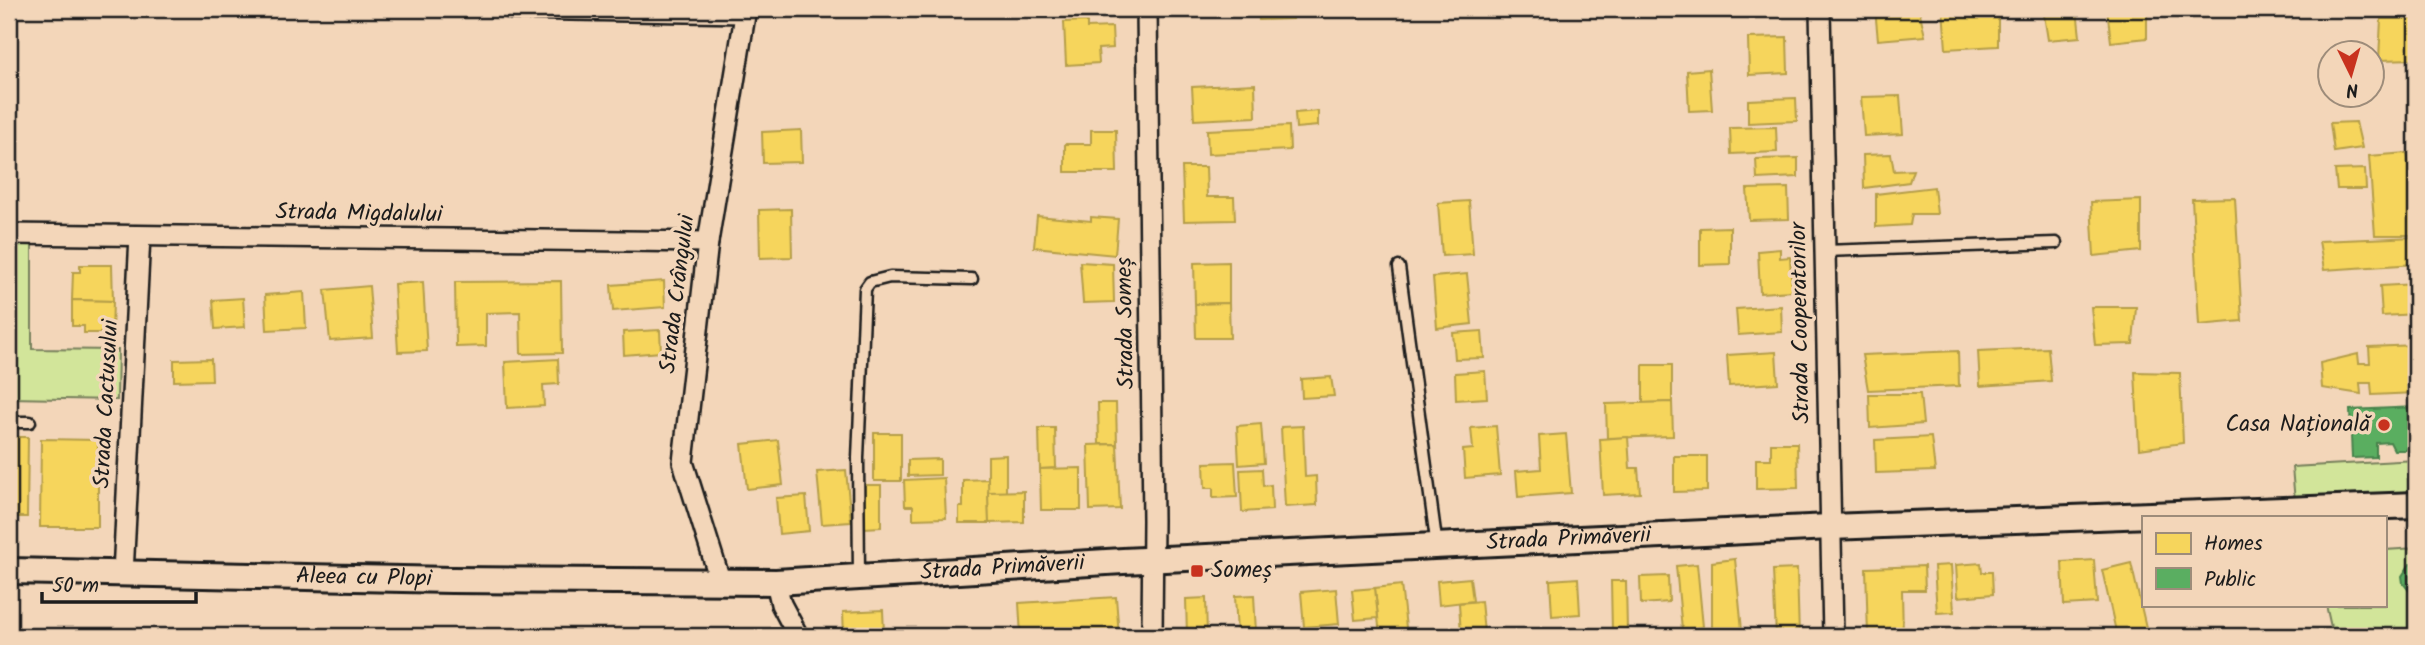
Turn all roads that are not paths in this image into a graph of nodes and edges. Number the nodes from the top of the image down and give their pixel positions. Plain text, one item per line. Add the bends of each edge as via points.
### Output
1 (512, 9) edge
2 (1147, 9) edge
3 (1820, 9) edge
4 (746, 11) edge
5 (9, 234) edge
6 (140, 236) junction
7 (708, 242) junction
8 (2056, 243) dead end
9 (1824, 251) junction
10 (1399, 267) dead end
11 (972, 279) dead end
12 (9, 422) edge
13 (30, 422) dead end
14 (2416, 505) edge
15 (1830, 527) junction
16 (1437, 547) junction
17 (1152, 560) junction
18 (9, 571) edge
19 (124, 574) junction
20 (859, 577) junction
21 (776, 582) junction
22 (721, 583) junction
23 (798, 636) edge
24 (1152, 636) edge
25 (1833, 636) edge

1 - 4 street
2 - 17 street, Strada Someș
3 - 9 street, Strada Cooperatorilor
4 - 7 street, Strada Crângului
5 - 6 street, Strada Migdalului
6 - 7 street, Strada Migdalului
6 - 19 street, Strada Cactusului
7 - 22 street, Strada Crângului via 683,462
8 - 9 lane
9 - 15 street, Strada Cooperatorilor
10 - 16 lane
11 - 20 lane via 890,277 870,282 865,289
12 - 13 lane
14 - 15 street, Strada Primăverii
15 - 16 street, Strada Primăverii
15 - 25 street, Strada Cooperatorilor
16 - 17 street, Strada Primăverii
17 - 20 street, Strada Primăverii
17 - 24 street, Strada Someș
18 - 19 street, Aleea cu Plopi
19 - 22 street, Aleea cu Plopi
20 - 21 street, Strada Primăverii
21 - 22 street, Strada Primăverii
21 - 23 street via 781,604

